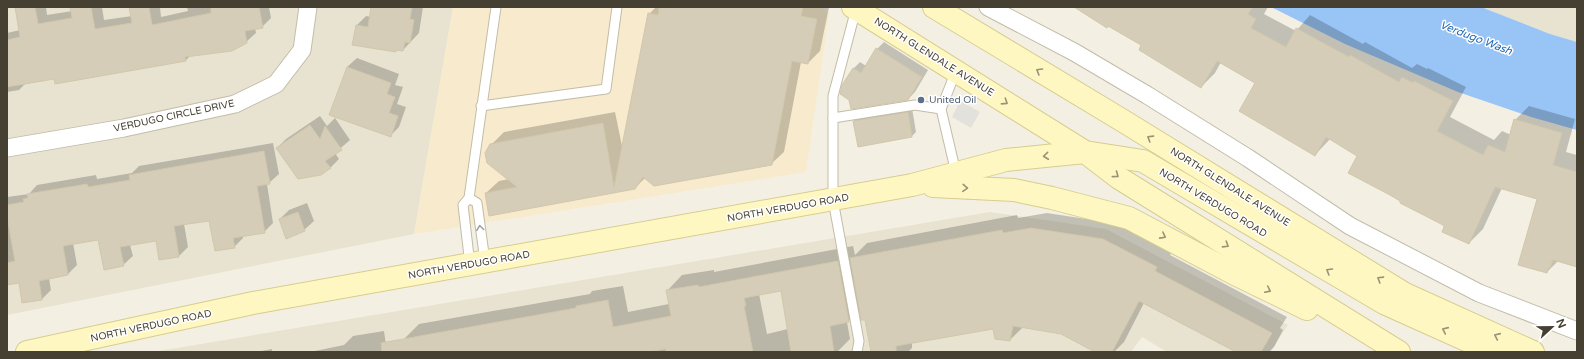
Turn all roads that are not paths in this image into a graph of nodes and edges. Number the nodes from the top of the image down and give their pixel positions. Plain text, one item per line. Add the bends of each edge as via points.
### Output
1 (308, 7) edge
2 (496, 7) edge
3 (617, 7) edge
4 (934, 7) edge
5 (988, 7) edge
6 (855, 8) edge
7 (956, 71) junction
8 (481, 106) junction
9 (941, 109) junction
10 (833, 118) junction
11 (7, 148) edge
12 (1085, 152) junction
13 (956, 173) junction
14 (912, 185) junction
15 (469, 198) junction
16 (834, 200) junction
17 (478, 263) junction
18 (1577, 331) edge
19 (27, 352) edge
20 (856, 352) edge
21 (1395, 352) edge
22 (1399, 352) edge
23 (1493, 352) edge
24 (1532, 352) edge

1 - 11 street, VERDUGO CIRCLE DRIVE via 302,50 276,84 235,104 124,128
2 - 8 lane
3 - 8 lane via 606,89
24 -> 4 main road, NORTH GLENDALE AVENUE via 1405,294
5 - 18 street via 1074,52 1147,95 1350,226 1479,293
6 - 7 main road, NORTH GLENDALE AVENUE
6 - 10 lane via 833,96
7 - 9 lane
7 -> 12 main road, NORTH GLENDALE AVENUE
8 - 15 lane
9 - 10 lane via 915,105
9 - 13 lane
10 - 16 lane
12 -> 13 main road, NORTH VERDUGO ROAD via 1006,160
12 -> 22 main road, NORTH GLENDALE AVENUE via 1119,178
23 -> 12 main road, NORTH VERDUGO ROAD via 1384,303 1143,161
13 - 14 main road, NORTH VERDUGO ROAD
14 - 16 main road, NORTH VERDUGO ROAD
14 -> 21 main road, NORTH VERDUGO ROAD via 1014,190 1129,218 1233,273
17 -> 15 lane via 476,203
15 - 17 lane via 463,205
16 - 17 main road, NORTH VERDUGO ROAD
16 - 20 lane via 858,341
17 - 19 main road, NORTH VERDUGO ROAD via 253,304

